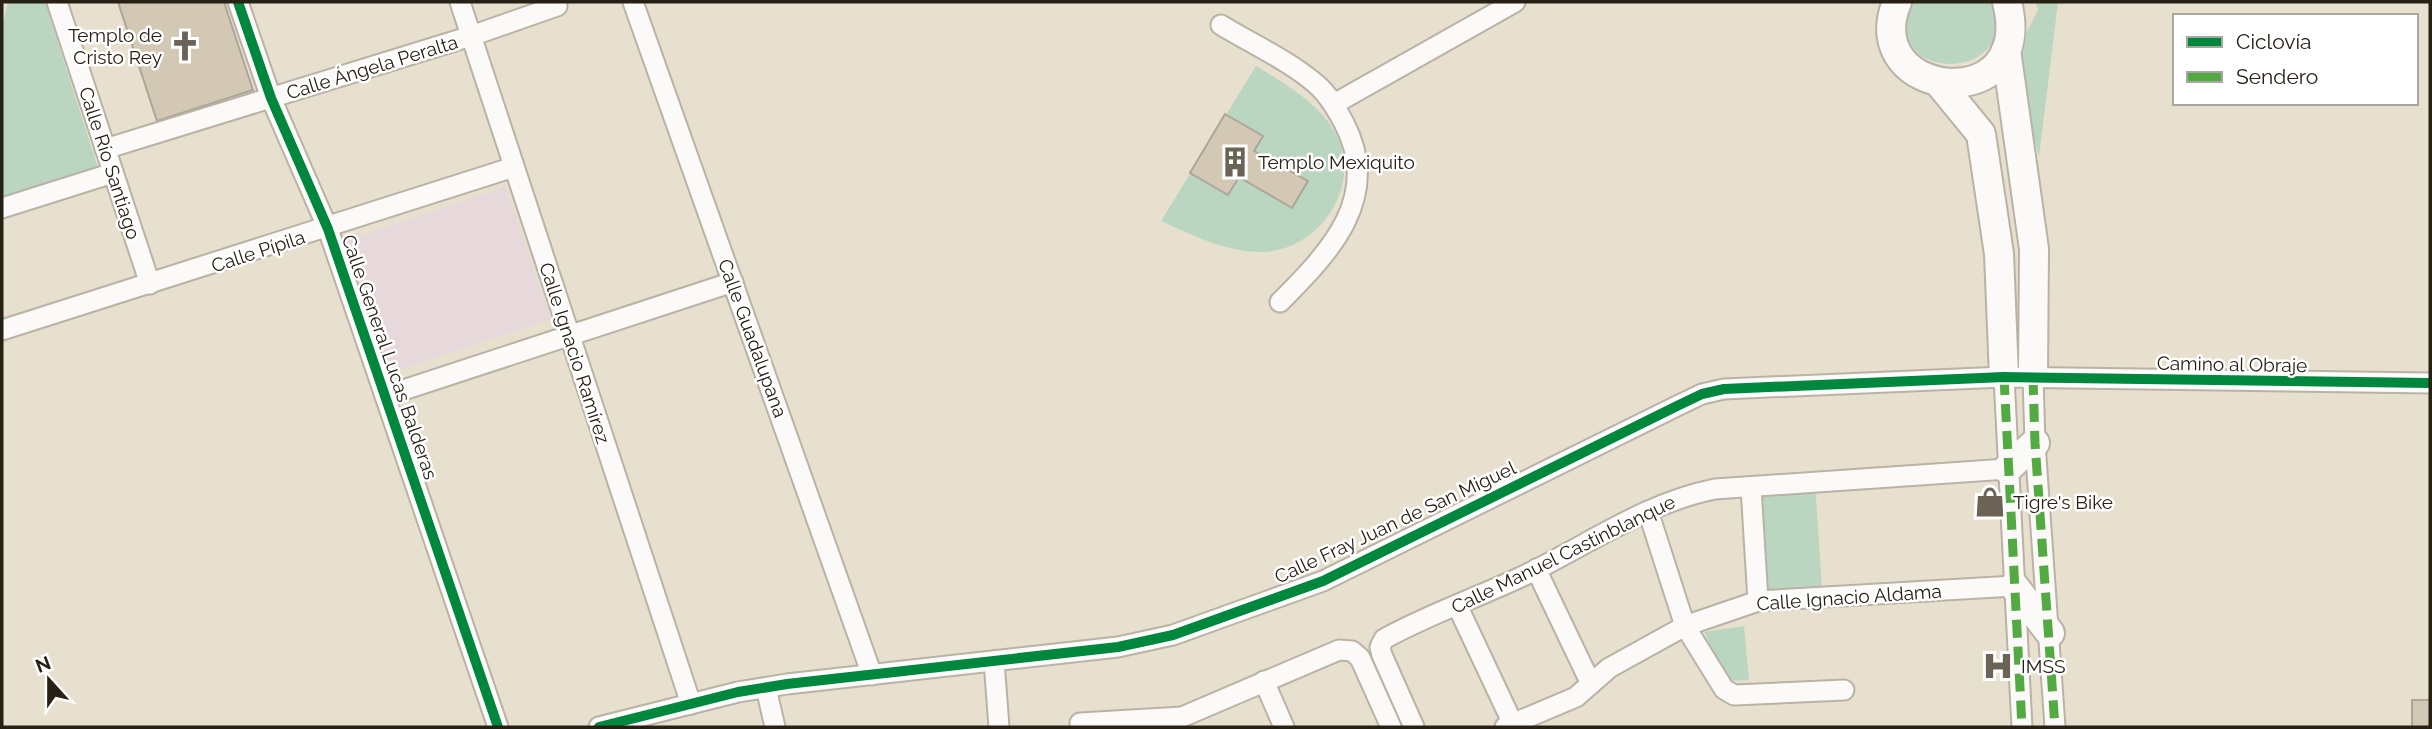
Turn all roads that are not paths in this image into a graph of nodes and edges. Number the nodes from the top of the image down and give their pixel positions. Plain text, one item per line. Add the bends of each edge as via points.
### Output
1 (57, 2) edge
2 (238, 2) edge
3 (460, 2) edge
4 (634, 2) edge
5 (1515, 2) edge
6 (2007, 2) edge
7 (1892, 5) edge
8 (557, 6) dead end
9 (1221, 25) dead end
10 (471, 37) junction
11 (2006, 50) junction
12 (1940, 84) junction
13 (271, 98) junction
14 (1334, 104) junction
15 (105, 149) junction
16 (514, 167) junction
17 (113, 173) junction
18 (2, 208) edge
19 (328, 229) junction
20 (1999, 254) junction
21 (733, 282) junction
22 (150, 284) junction
23 (1280, 302) dead end
24 (2, 330) edge
25 (569, 335) junction
26 (2004, 377) junction
27 (2033, 377) junction
28 (2430, 383) edge
29 (385, 396) junction
30 (2035, 443) junction
31 (2007, 469) junction
32 (1751, 486) junction
33 (1648, 511) junction
34 (1536, 569) junction
35 (2014, 586) junction
36 (1758, 601) junction
37 (1457, 606) junction
38 (1685, 626) junction
39 (2049, 632) junction
40 (994, 661) junction
41 (872, 675) junction
42 (1264, 681) junction
43 (1591, 684) junction
44 (766, 688) junction
45 (1844, 691) dead end
46 (691, 704) junction
47 (1184, 722) edge
48 (1080, 723) dead end
49 (1120, 724) edge
50 (1509, 726) edge
51 (498, 727) edge
52 (599, 727) edge
53 (775, 727) edge
54 (999, 727) edge
55 (1284, 727) edge
56 (1391, 727) edge
57 (1414, 727) edge
58 (2022, 727) edge
59 (2055, 727) edge

1 - 15 street, Calle Río Santiago
2 - 13 street, Calle General Lucas Balderas
3 - 10 street, Calle Ignacio Ramírez
4 - 21 street, Calle Guadalupana
5 - 14 street
6 - 11 main road via 2012,24
7 - 12 main road via 1892,35 1900,58 1917,75
8 - 10 street, Calle Ángela Peralta
9 - 14 street via 1317,84
10 - 13 street, Calle Ángela Peralta
10 - 16 street, Calle Ignacio Ramírez
11 - 12 main road via 1990,71 1966,83
11 - 27 main road via 2034,250
12 - 20 main road via 1981,134
13 - 15 street, Calle Ángela Peralta
13 - 19 street, Calle General Lucas Balderas
14 - 23 street via 1353,140 1358,179 1348,220 1321,261
15 - 17 street, Calle Río Santiago
16 - 19 street, Calle Pípila
16 - 25 street, Calle Ignacio Ramírez
17 - 18 street
17 - 22 street, Calle Río Santiago
19 - 22 street, Calle Pípila
19 - 29 street, Calle General Lucas Balderas
20 - 26 main road
20 - 27 main road via 2014,269 2023,364
21 - 25 street
21 - 41 street, Calle Guadalupana
22 - 24 street, Calle Pípila
25 - 29 street
25 - 46 street, Calle Ignacio Ramírez
26 - 27 street, Calle Fray Juan de San Miguel
26 - 31 street
26 - 40 street, Calle Fray Juan de San Miguel via 1724,389 1702,394 1323,581 1173,635 1118,647
27 - 28 street, Camino al Obraje
27 - 30 street
29 - 51 street, Calle General Lucas Balderas
30 - 31 main road
30 - 39 street
31 - 32 street, Calle Manuel Castinblanque
31 - 35 street
32 - 33 street, Calle Manuel Castinblanque via 1684,495
32 - 36 street
33 - 34 street, Calle Manuel Castinblanque
33 - 38 street
34 - 37 street, Calle Manuel Castinblanque
34 - 43 street
35 - 36 street, Calle Ignacio Aldama
35 - 39 main road
35 - 58 street
36 - 38 street, Calle Ignacio Aldama
37 - 50 street
37 - 57 street, Calle Manuel Castinblanque via 1393,634 1380,647
38 - 43 street, Calle Ignacio Aldama via 1609,668
38 - 45 street via 1724,689 1734,695
39 - 59 street
40 - 41 street, Calle Fray Juan de San Miguel
40 - 54 street
41 - 44 street, Calle Fray Juan de San Miguel
42 - 47 street
42 - 55 street
42 - 56 street via 1327,654 1352,651 1360,658
43 - 50 street, Calle Ignacio Aldama via 1576,696
44 - 46 street, Calle Fray Juan de San Miguel
44 - 53 street
46 - 52 street, Calle Fray Juan de San Miguel
47 - 49 street
48 - 49 street

